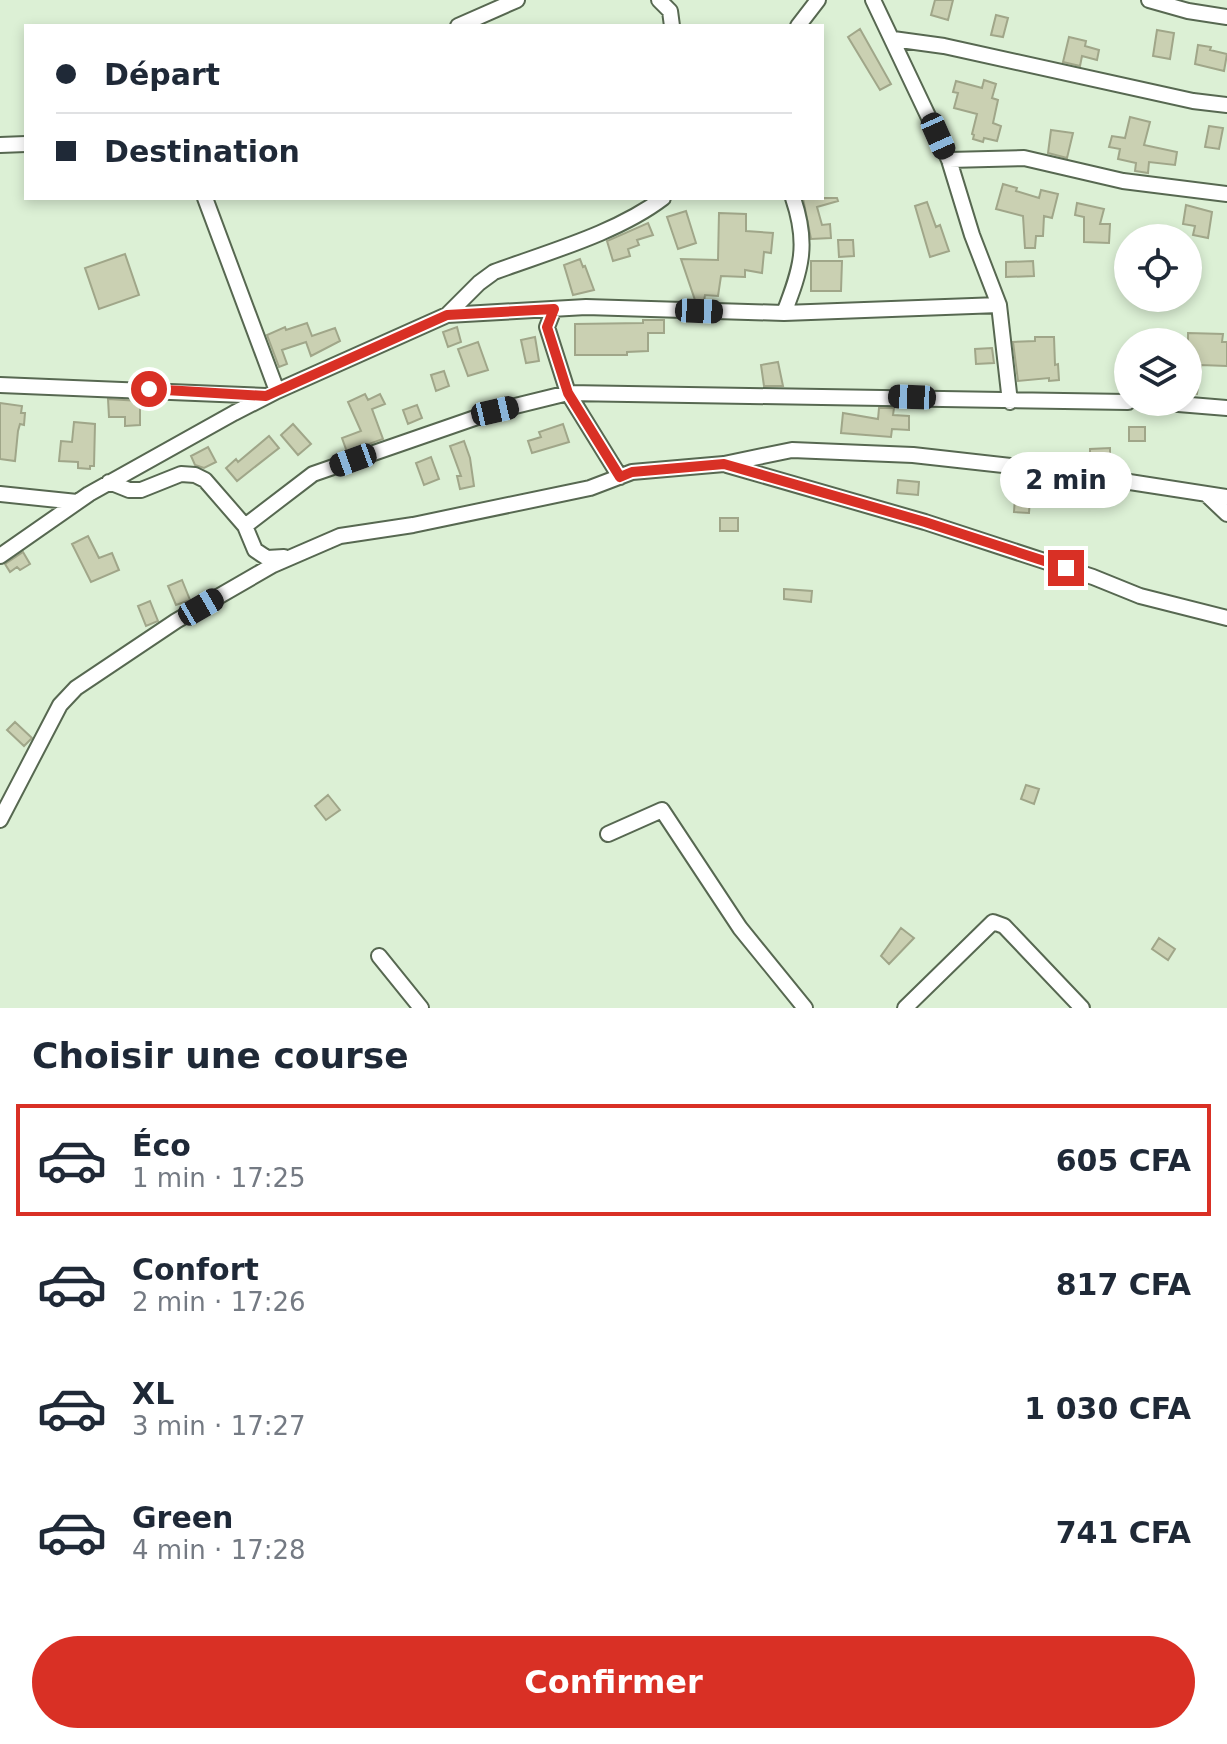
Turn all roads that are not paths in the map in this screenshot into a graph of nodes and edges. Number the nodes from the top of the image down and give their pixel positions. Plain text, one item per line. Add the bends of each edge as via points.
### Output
1 (659, 0) edge
2 (818, 0) edge
3 (873, 0) edge
4 (1149, 0) edge
5 (510, 2) edge
6 (1227, 17) edge
7 (462, 24) edge
8 (672, 24) edge
9 (800, 24) edge
10 (893, 39) junction
11 (1227, 105) edge
12 (24, 144) edge
13 (0, 145) edge
14 (949, 160) junction
15 (1227, 194) edge
16 (206, 200) edge
17 (660, 200) edge
18 (794, 200) edge
19 (999, 305) junction
20 (554, 309) junction
21 (784, 313) junction
22 (447, 315) junction
23 (0, 385) edge
24 (272, 393) junction
25 (568, 393) junction
26 (1010, 402) junction
27 (1114, 402) edge
28 (1202, 406) edge
29 (1227, 408) edge
30 (724, 464) junction
31 (620, 477) junction
32 (109, 482) junction
33 (0, 494) edge
34 (1207, 495) junction
35 (1227, 497) edge
36 (77, 502) junction
37 (1227, 514) edge
38 (245, 526) junction
39 (0, 556) edge
40 (289, 557) junction
41 (1227, 618) edge
42 (1, 816) edge
43 (608, 834) dead end
44 (379, 956) dead end
45 (421, 1008) edge
46 (805, 1008) edge
47 (905, 1008) edge
48 (1082, 1008) edge

1 - 8 street via 670,11
2 - 9 street
3 - 10 street
4 - 6 street
5 - 7 street
10 - 11 street
10 - 14 street
12 - 13 street
14 - 15 street via 1024,158 1123,181
14 - 19 street
16 - 24 street
17 - 22 street via 612,227 494,272
18 - 21 street via 803,255
19 - 21 street
19 - 26 street
20 - 21 street
20 - 22 street
20 - 25 street via 547,327
22 - 24 street
23 - 24 street
24 - 32 street
25 - 26 street
25 - 31 street
25 - 38 street via 495,411 313,474
26 - 27 street
28 - 29 street
30 - 31 street
30 - 34 street via 792,450 913,455
30 - 41 street via 939,527 1140,596
31 - 40 street via 590,488 340,536
32 - 36 street
32 - 38 street via 141,490 181,474 195,475
33 - 36 street
34 - 35 street
34 - 37 street
36 - 39 street
38 - 40 street via 255,550 267,558
40 - 42 street via 176,621 76,688 60,705
43 - 46 street via 662,810 740,928
44 - 45 street
47 - 48 street via 993,922 1004,926

